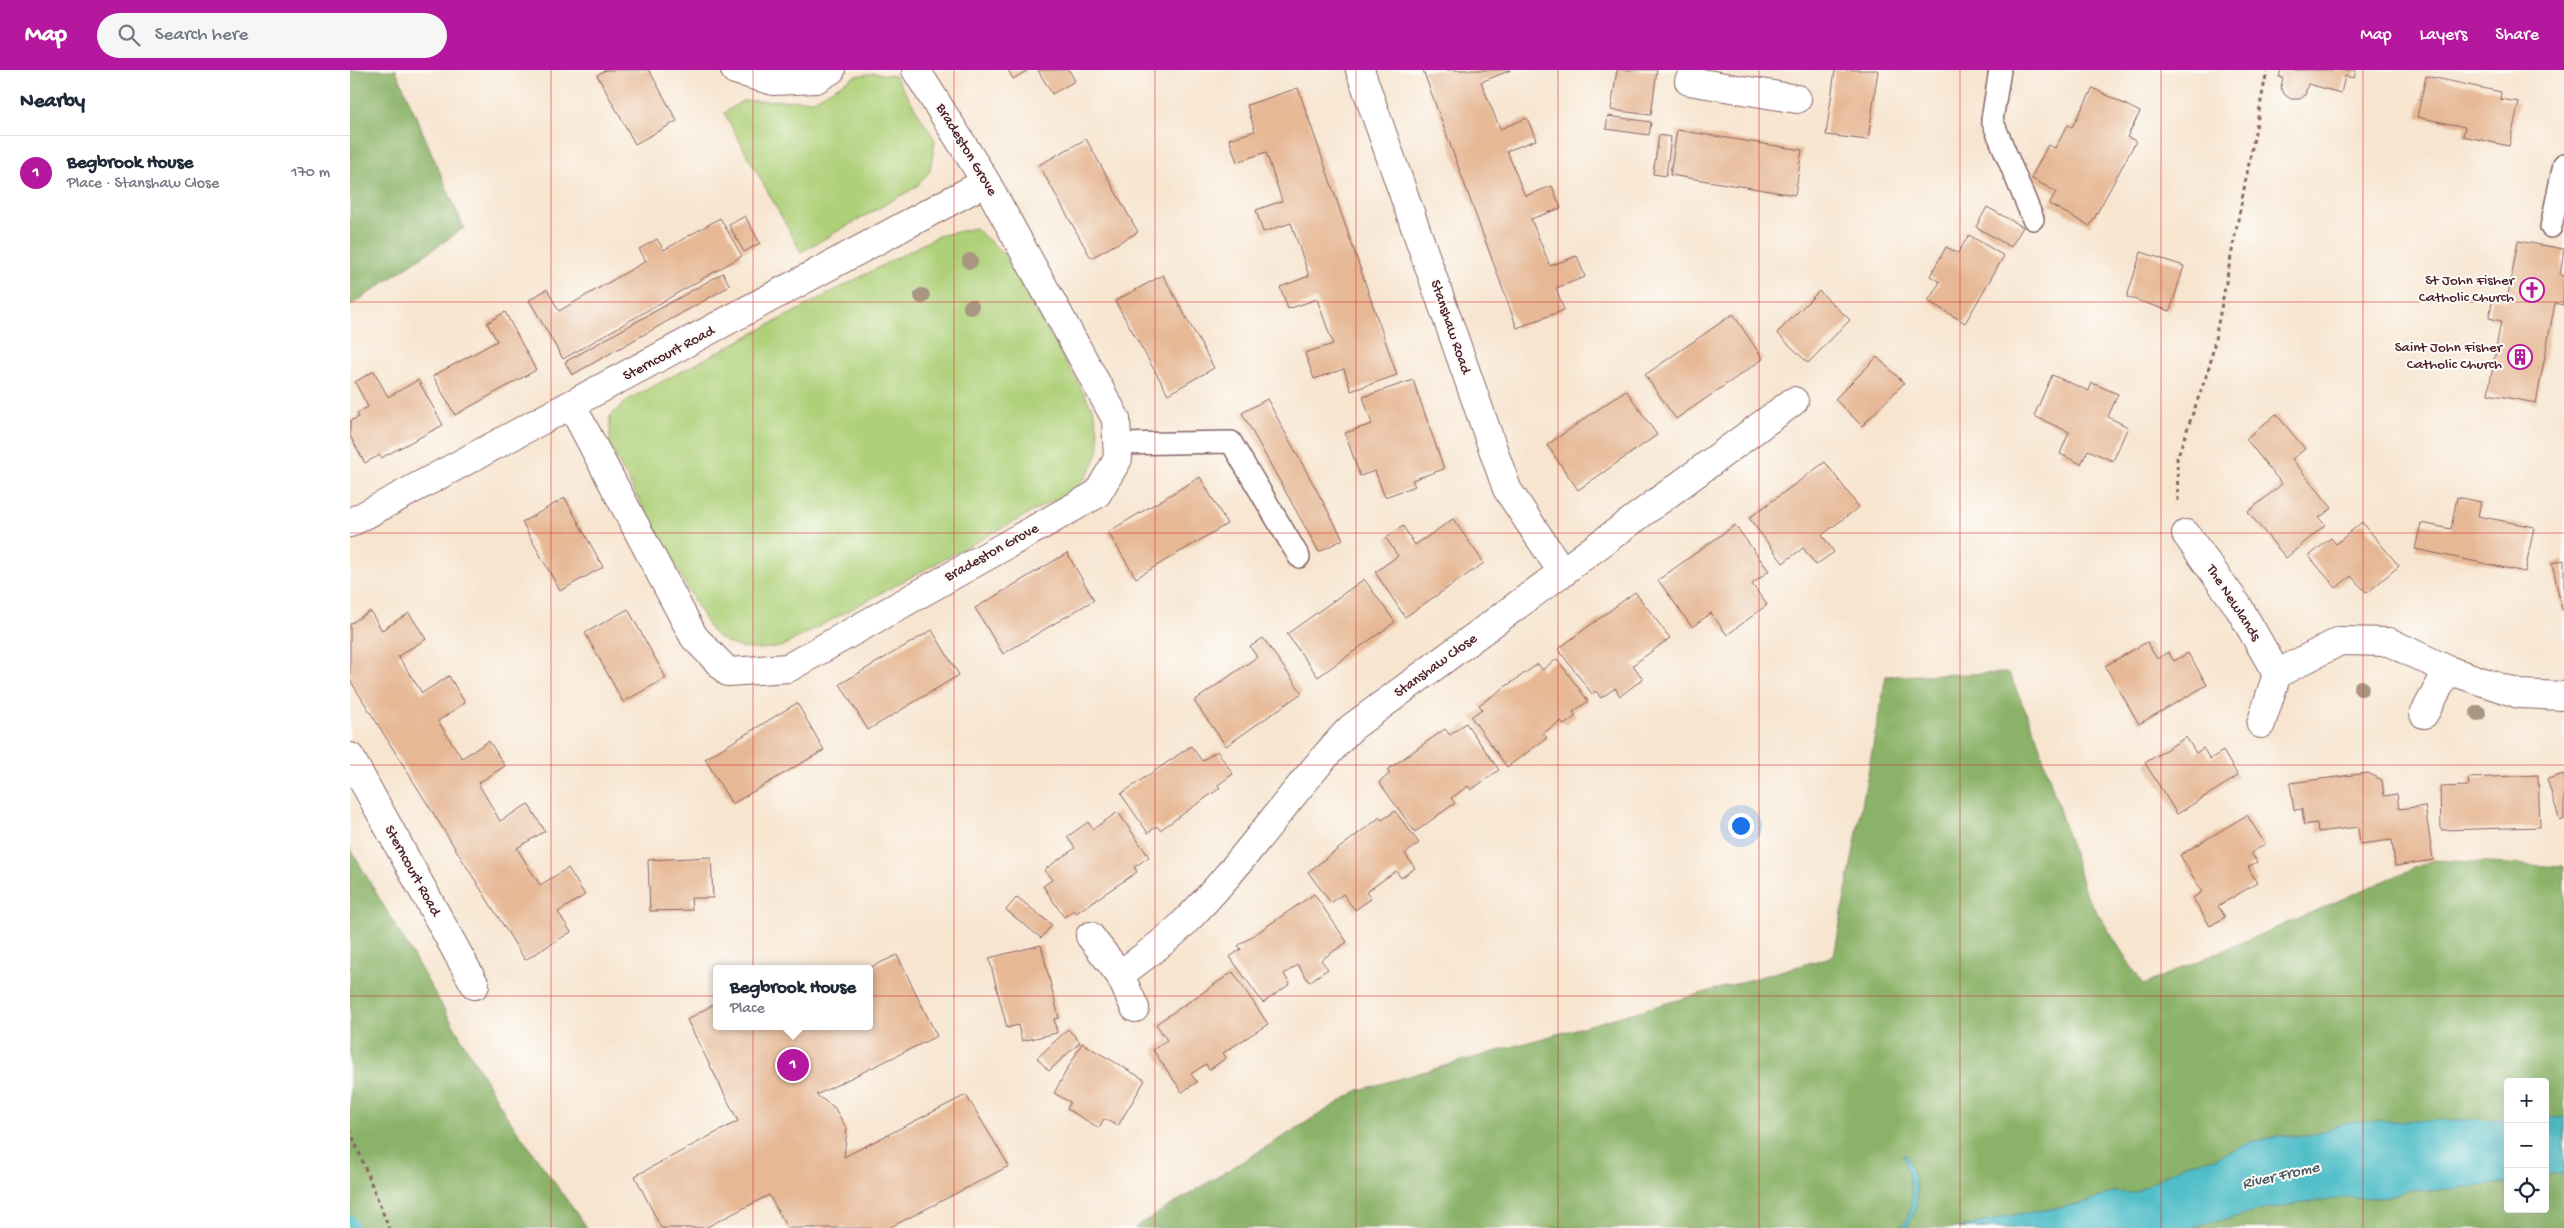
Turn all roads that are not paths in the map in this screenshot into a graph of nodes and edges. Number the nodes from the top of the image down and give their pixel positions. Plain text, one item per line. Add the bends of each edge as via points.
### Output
1 (736, 70) edge
2 (831, 70) edge
3 (916, 70) edge
4 (1360, 70) edge
5 (2000, 70) edge
6 (1749, 80) edge
7 (1689, 82) dead end
8 (1797, 99) dead end
9 (2564, 164) edge
10 (986, 182) junction
11 (2033, 219) dead end
12 (2551, 227) dead end
13 (1794, 401) dead end
14 (572, 406) junction
15 (1117, 444) junction
16 (350, 523) edge
17 (2186, 534) road end
18 (1299, 557) dead end
19 (1563, 573) junction
20 (2448, 670) junction
21 (2277, 674) junction
22 (2564, 696) edge
23 (2424, 714) dead end
24 (2261, 724) dead end
25 (350, 756) edge
26 (1090, 936) dead end
27 (1120, 975) junction
28 (475, 985) dead end
29 (1135, 1008) dead end

1 - 2 street via 774,81 816,79
3 - 10 street, Bradeston Grove
4 - 19 street, Stanshaw Road via 1507,489
5 - 11 lane via 1992,120
6 - 7 street
6 - 8 street
9 - 12 lane
10 - 14 street, Sterncourt Road
10 - 15 street, Bradeston Grove via 1116,420
13 - 19 street, Stanshaw Close
14 - 15 street, Bradeston Grove via 694,637 728,672 788,668 1097,494 1118,459
14 - 16 street, Sterncourt Road
15 - 18 lane via 1231,442
17 - 21 street, The Newlands via 2238,606
19 - 27 street, Stanshaw Close via 1351,728 1316,764 1253,845 1182,926
20 - 21 street via 2389,642 2340,641
20 - 22 street via 2519,694
20 - 23 street
21 - 24 street
25 - 28 street, Sterncourt Road
26 - 27 street
27 - 29 street

